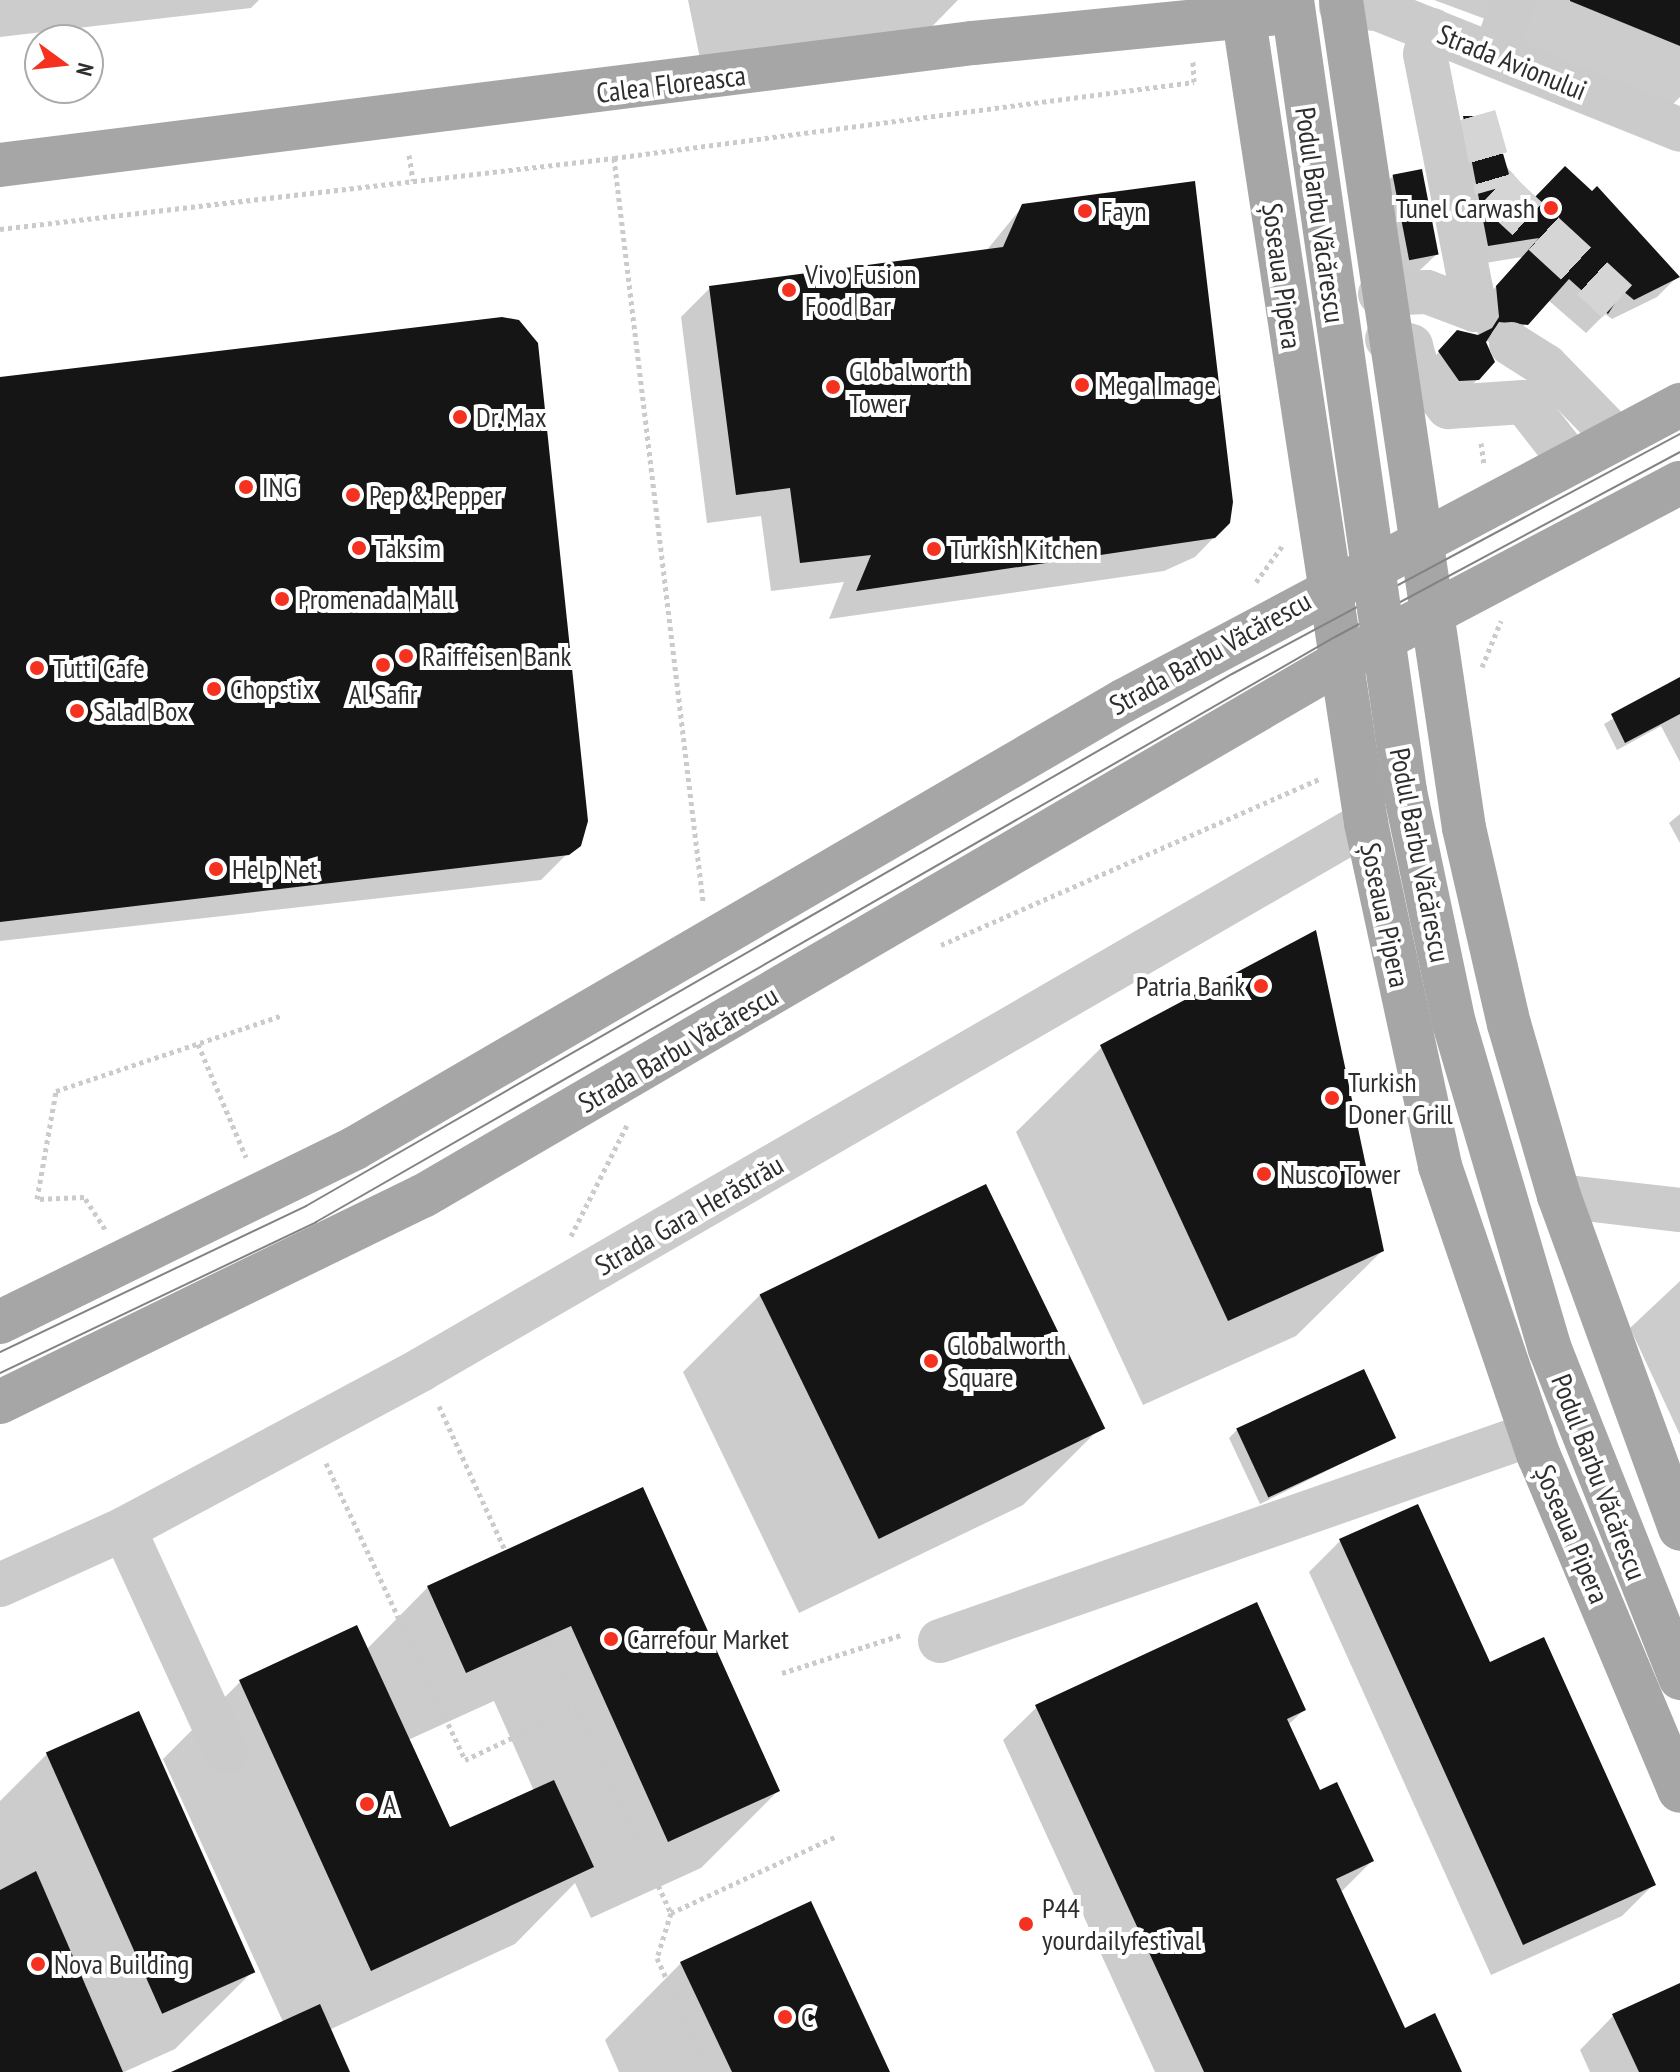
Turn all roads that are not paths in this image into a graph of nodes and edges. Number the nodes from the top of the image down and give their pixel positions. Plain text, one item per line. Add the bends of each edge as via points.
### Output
1 (1292, 0) edge
2 (1514, 0) edge
3 (1341, 4) edge
4 (1242, 8) edge
5 (1432, 30) junction
6 (1494, 55) junction
7 (1680, 130) edge
8 (0, 165) edge
9 (1380, 294) junction
10 (1475, 310) junction
11 (1399, 342) junction
12 (1524, 402) junction
13 (1680, 405) edge
14 (1616, 438) junction
15 (1571, 462) junction
16 (1680, 483) edge
17 (1417, 542) junction
18 (1328, 586) junction
19 (1427, 613) junction
20 (1338, 663) junction
21 (1366, 823) junction
22 (1559, 1196) junction
23 (1680, 1210) edge
24 (0, 1322) edge
25 (0, 1402) edge
26 (1532, 1434) junction
27 (124, 1529) junction
28 (1680, 1529) edge
29 (0, 1585) edge
30 (940, 1641) road end
31 (1680, 1678) edge
32 (226, 1752) dead end
33 (1680, 1791) edge

1 - 31 main road, Podul Barbu Văcărescu, bridge via 1400,761 1454,1023 1550,1349
2 - 6 street
3 - 4 main road, Calea Floreasca
3 - 5 street, Strada Avionului via 1378,9
3 - 9 main road
4 - 8 main road, Calea Floreasca via 1190,23 973,43
4 - 18 main road, Șoseaua Pipera
5 - 6 street, Strada Avionului
5 - 10 street via 1425,54
6 - 7 street, Strada Avionului
9 - 10 street via 1427,292
9 - 11 main road
10 - 11 street via 1422,319
11 - 12 street via 1448,407
11 - 17 main road
12 - 14 street via 1533,381 1520,350
12 - 15 street
13 - 14 main road, Strada Barbu Văcărescu
14 - 15 main road, Strada Barbu Văcărescu
15 - 17 main road, Strada Barbu Văcărescu
16 - 19 main road, Strada Barbu Văcărescu
17 - 18 main road, Strada Barbu Văcărescu
17 - 19 main road
18 - 20 main road, Șoseaua Pipera
18 - 24 main road, Strada Barbu Văcărescu via 262,1199
19 - 20 main road, Strada Barbu Văcărescu
19 - 22 main road via 1464,828 1509,1024
20 - 21 main road, Șoseaua Pipera
20 - 25 main road, Strada Barbu Văcărescu via 423,1196
21 - 26 main road, Șoseaua Pipera via 1440,1166
21 - 27 street, Strada Gara Herăstrău via 422,1369
22 - 23 street
22 - 28 main road
26 - 30 street
26 - 33 main road, Șoseaua Pipera
27 - 29 street, Strada Gara Herăstrău
27 - 32 street

